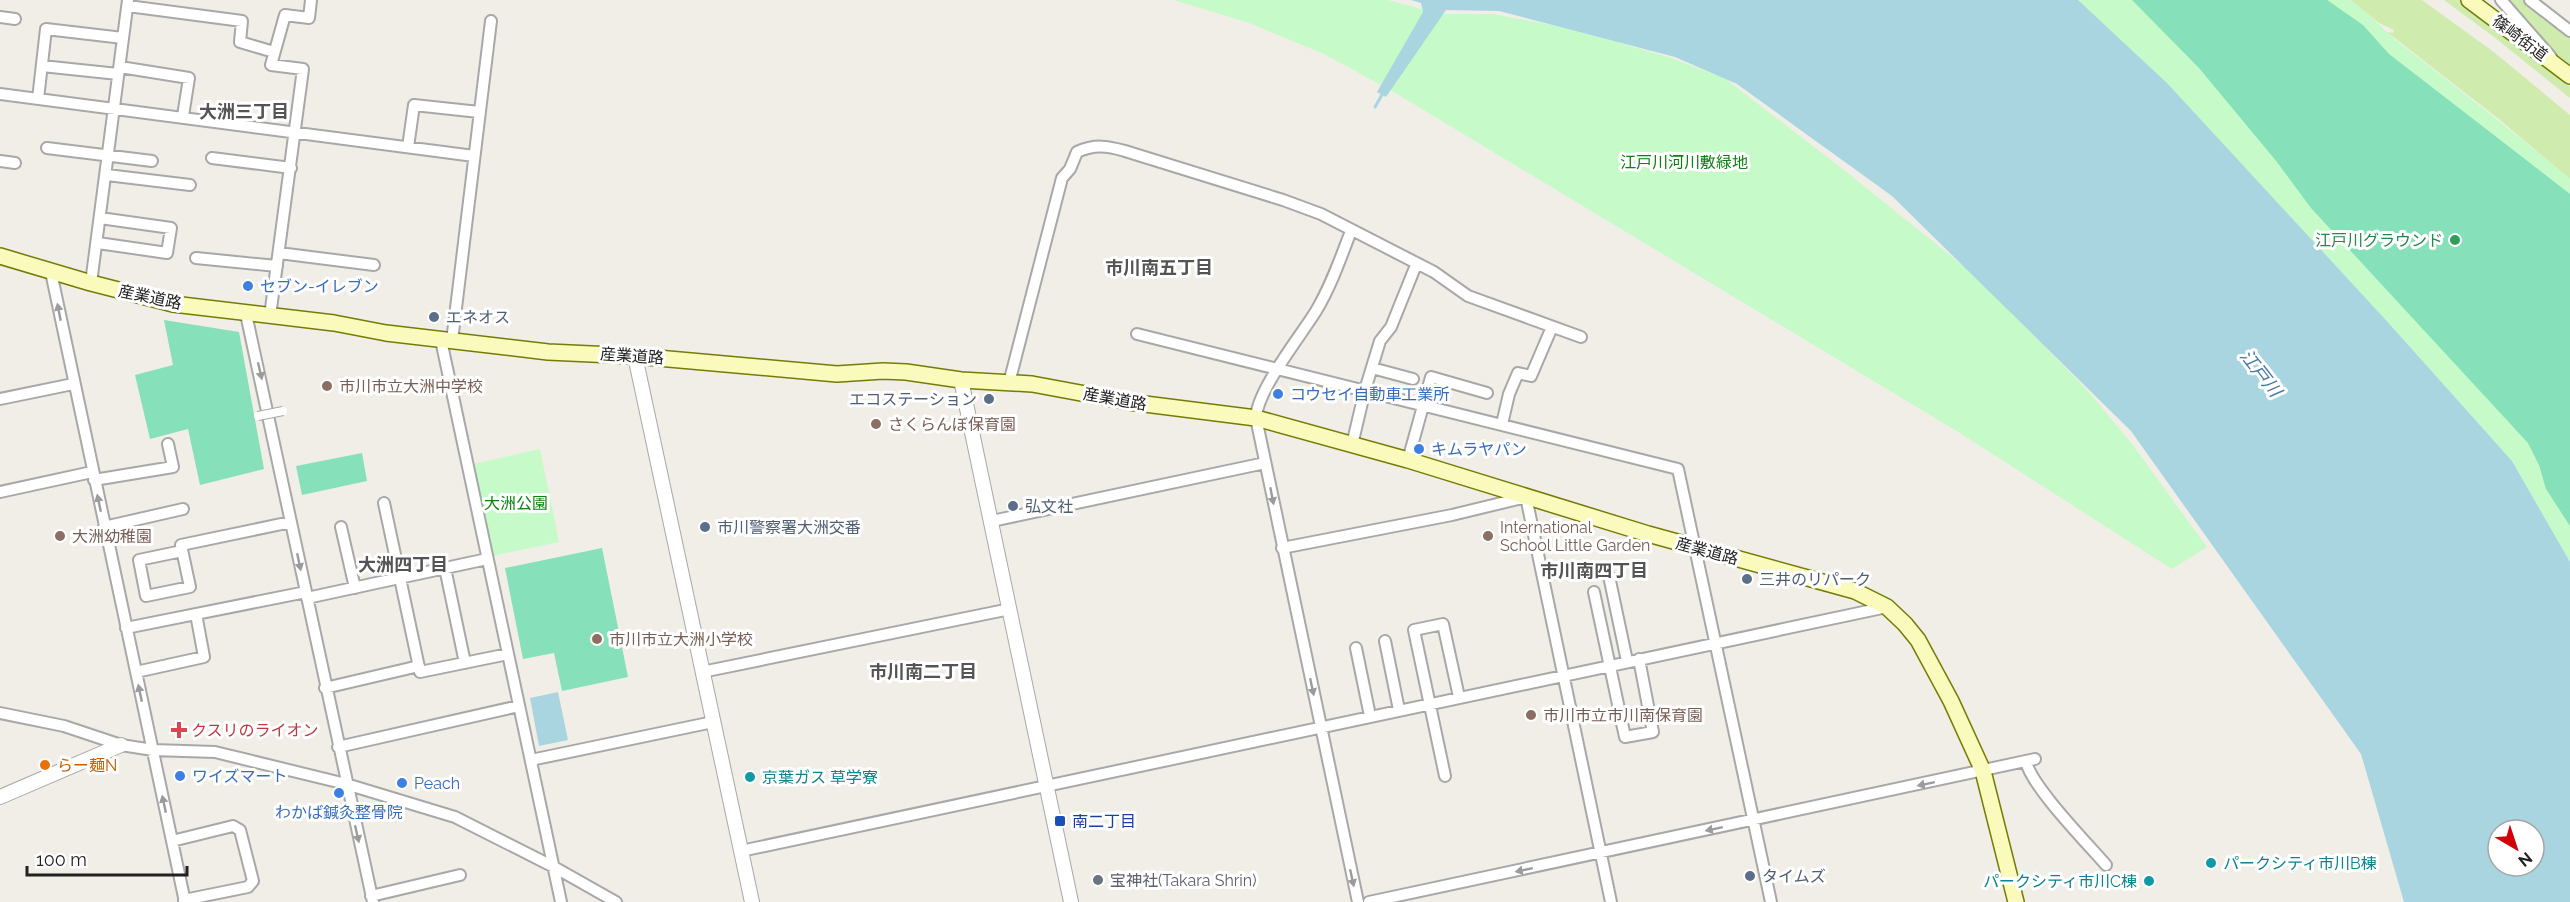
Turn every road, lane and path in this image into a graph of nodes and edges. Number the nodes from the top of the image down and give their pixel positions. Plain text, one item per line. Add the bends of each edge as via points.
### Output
1 (311, 0) edge
2 (2469, 0) edge
3 (2501, 0) edge
4 (2530, 0) edge
5 (128, 3) edge
6 (0, 17) edge
7 (15, 19) dead end
8 (491, 21) dead end
9 (2570, 30) edge
10 (123, 38) junction
11 (274, 52) junction
12 (42, 66) junction
13 (119, 70) junction
14 (2565, 72) edge
15 (0, 94) edge
16 (38, 99) junction
17 (115, 108) junction
18 (479, 112) junction
19 (183, 116) junction
20 (294, 132) junction
21 (408, 147) junction
22 (47, 148) dead end
23 (109, 156) junction
24 (474, 156) junction
25 (212, 158) dead end
26 (0, 161) edge
27 (152, 161) dead end
28 (15, 163) dead end
29 (291, 168) junction
30 (107, 175) junction
31 (190, 185) dead end
32 (100, 219) junction
33 (1351, 231) junction
34 (98, 243) junction
35 (279, 253) junction
36 (0, 256) edge
37 (196, 258) dead end
38 (374, 265) dead end
39 (1416, 265) junction
40 (277, 266) junction
41 (51, 272) junction
42 (91, 284) junction
43 (246, 314) junction
44 (270, 316) junction
45 (1552, 327) junction
46 (1137, 334) dead end
47 (1581, 337) dead end
48 (447, 340) junction
49 (635, 356) junction
50 (1372, 368) junction
51 (1279, 369) junction
52 (1413, 379) dead end
53 (961, 380) junction
54 (1009, 382) junction
55 (73, 384) junction
56 (1365, 390) junction
57 (1487, 393) dead end
58 (0, 399) edge
59 (1425, 405) junction
60 (283, 411) dead end
61 (258, 416) dead end
62 (1256, 418) junction
63 (1502, 424) junction
64 (168, 444) dead end
65 (1352, 445) junction
66 (1407, 460) junction
67 (1265, 463) junction
68 (93, 476) junction
69 (0, 492) edge
70 (1526, 496) junction
71 (384, 503) dead end
72 (183, 509) dead end
73 (992, 521) junction
74 (291, 522) junction
75 (104, 527) junction
76 (341, 527) dead end
77 (1282, 548) junction
78 (1696, 548) junction
79 (182, 551) junction
80 (487, 559) junction
81 (444, 568) junction
82 (1609, 576) dead end
83 (401, 578) junction
84 (355, 588) junction
85 (1594, 592) dead end
86 (306, 595) junction
87 (1887, 607) junction
88 (1010, 609) junction
89 (196, 614) junction
90 (126, 628) junction
91 (1385, 641) dead end
92 (1714, 642) junction
93 (1356, 648) dead end
94 (508, 654) junction
95 (1639, 659) junction
96 (1627, 661) junction
97 (465, 663) junction
98 (1610, 665) junction
99 (419, 666) junction
100 (136, 672) junction
101 (702, 672) junction
102 (1563, 675) junction
103 (325, 688) junction
104 (1459, 697) junction
105 (1429, 704) junction
106 (519, 706) junction
107 (1399, 710) junction
108 (0, 713) edge
109 (1370, 716) junction
110 (713, 722) junction
111 (1320, 727) junction
112 (121, 745) junction
113 (338, 747) junction
114 (153, 750) junction
115 (531, 760) junction
116 (1983, 771) junction
117 (1444, 776) dead end
118 (346, 784) junction
119 (1047, 786) junction
120 (0, 797) edge
121 (1753, 821) junction
122 (172, 841) junction
123 (741, 850) junction
124 (1601, 854) junction
125 (2106, 865) dead end
126 (554, 867) junction
127 (460, 874) dead end
128 (372, 899) edge
129 (184, 901) edge
130 (561, 902) edge
131 (615, 902) edge
132 (752, 902) edge
133 (1071, 902) edge
134 (1358, 902) edge
135 (1370, 902) edge
136 (1611, 902) edge
137 (1771, 902) edge
138 (2016, 902) edge

1 - 11 street via 309,18 285,15
2 - 14 main road, 篠崎街道
3 - 14 street
4 - 9 street
5 - 10 street
5 - 11 street via 242,21 240,42
6 - 7 street
8 - 18 street
10 - 12 street via 46,29
10 - 13 street
11 - 20 street via 272,65 303,69
12 - 13 street
12 - 16 street
13 - 17 street
13 - 19 street via 189,78
15 - 16 street
16 - 17 street
17 - 19 street
17 - 23 street
18 - 21 street via 414,105
18 - 24 street
19 - 20 street
20 - 21 street
20 - 29 street
21 - 24 street
22 - 23 street
23 - 27 street
23 - 30 street
24 - 48 street
25 - 29 street
26 - 28 street
29 - 35 street
30 - 31 street
30 - 32 street
32 - 34 street
32 - 34 street via 171,228 167,253
33 - 39 street
33 - 51 street via 1317,310
33 - 54 street via 1321,214 1283,200 1125,151 1090,146 1077,152 1062,178
34 - 42 street
35 - 38 street
35 - 40 street
36 - 41 main road, 産業道路
37 - 40 street
39 - 45 street via 1434,272 1468,296
39 - 50 street via 1391,327 1380,341
40 - 44 street
41 - 42 main road, 産業道路
55 -> 41 street
42 - 43 main road, 産業道路 via 174,304
43 - 44 main road, 産業道路
43 -> 74 street
44 - 48 main road, 産業道路
45 - 47 street
45 - 63 street via 1531,376 1518,373
46 - 51 street
48 - 49 main road, 産業道路 via 548,352
48 - 80 street
49 - 53 main road, 産業道路 via 837,374 906,372
49 - 101 street
50 - 52 street
50 - 56 street
51 - 56 street
51 - 62 street via 1258,403
53 - 54 main road, 産業道路
53 - 73 street
54 - 62 main road, 産業道路
55 - 58 street
55 - 68 street
56 - 59 street
56 - 65 street
57 - 59 street via 1431,377
59 - 63 street
59 - 66 street
60 - 61 street, bridge
62 - 65 main road, 産業道路
62 - 67 street
63 - 78 street via 1678,469
64 - 68 street via 173,467
65 - 66 main road, 産業道路
66 - 70 main road, 産業道路
67 - 73 street
67 -> 77 street
68 - 69 street
75 -> 68 street
70 - 77 street via 1452,515
70 - 78 main road, 産業道路
70 - 102 street
71 - 83 street
72 - 75 street
73 - 88 street
74 - 79 street via 181,545
74 -> 86 street
75 - 90 street
76 - 84 street
77 -> 111 street
78 - 87 main road, 産業道路 via 1855,591
78 - 92 street
79 - 79 street via 190,587 146,596 139,560
80 - 81 street
80 - 94 street
81 - 83 street
81 - 97 street
82 - 96 street
83 - 84 street
83 - 99 street
84 - 86 street
85 - 98 street
86 - 89 street
86 - 103 street
87 - 92 street
87 - 116 main road, 産業道路 via 1917,640
88 - 101 street
88 - 119 street
89 - 90 street
89 - 100 street via 204,657
90 - 100 street
91 - 107 street
92 - 95 street
92 - 121 street
93 - 109 street
94 - 97 street
94 - 106 street
95 - 96 street
95 - 98 street via 1653,732 1625,737
96 - 98 street
97 - 99 street via 420,672
98 - 102 street
99 - 103 street
114 -> 100 street
101 - 110 street
102 - 104 street
102 - 124 street
103 - 113 street
104 - 105 street
104 - 105 street via 1443,624 1414,630
105 - 107 street
105 - 117 street
106 - 113 street
106 - 115 street
107 - 109 street
108 - 112 street via 64,726
109 - 111 street
110 - 115 street
110 - 123 street
111 - 119 street
111 -> 134 street
112 - 114 street
112 - 120 street
113 - 118 street
114 - 118 street via 215,752
122 -> 114 street
115 - 126 street
116 -> 121 street
116 - 125 street via 2031,760 2027,769
116 - 138 main road, 産業道路
118 - 126 street via 455,817
118 -> 128 street
119 - 123 street
119 - 133 street
121 -> 124 street
121 - 137 street
122 - 129 street
122 - 129 street via 233,826 240,830 253,881 248,887
123 - 132 street
124 -> 135 street
124 - 136 street
126 - 130 street
126 - 131 street
127 - 128 street

